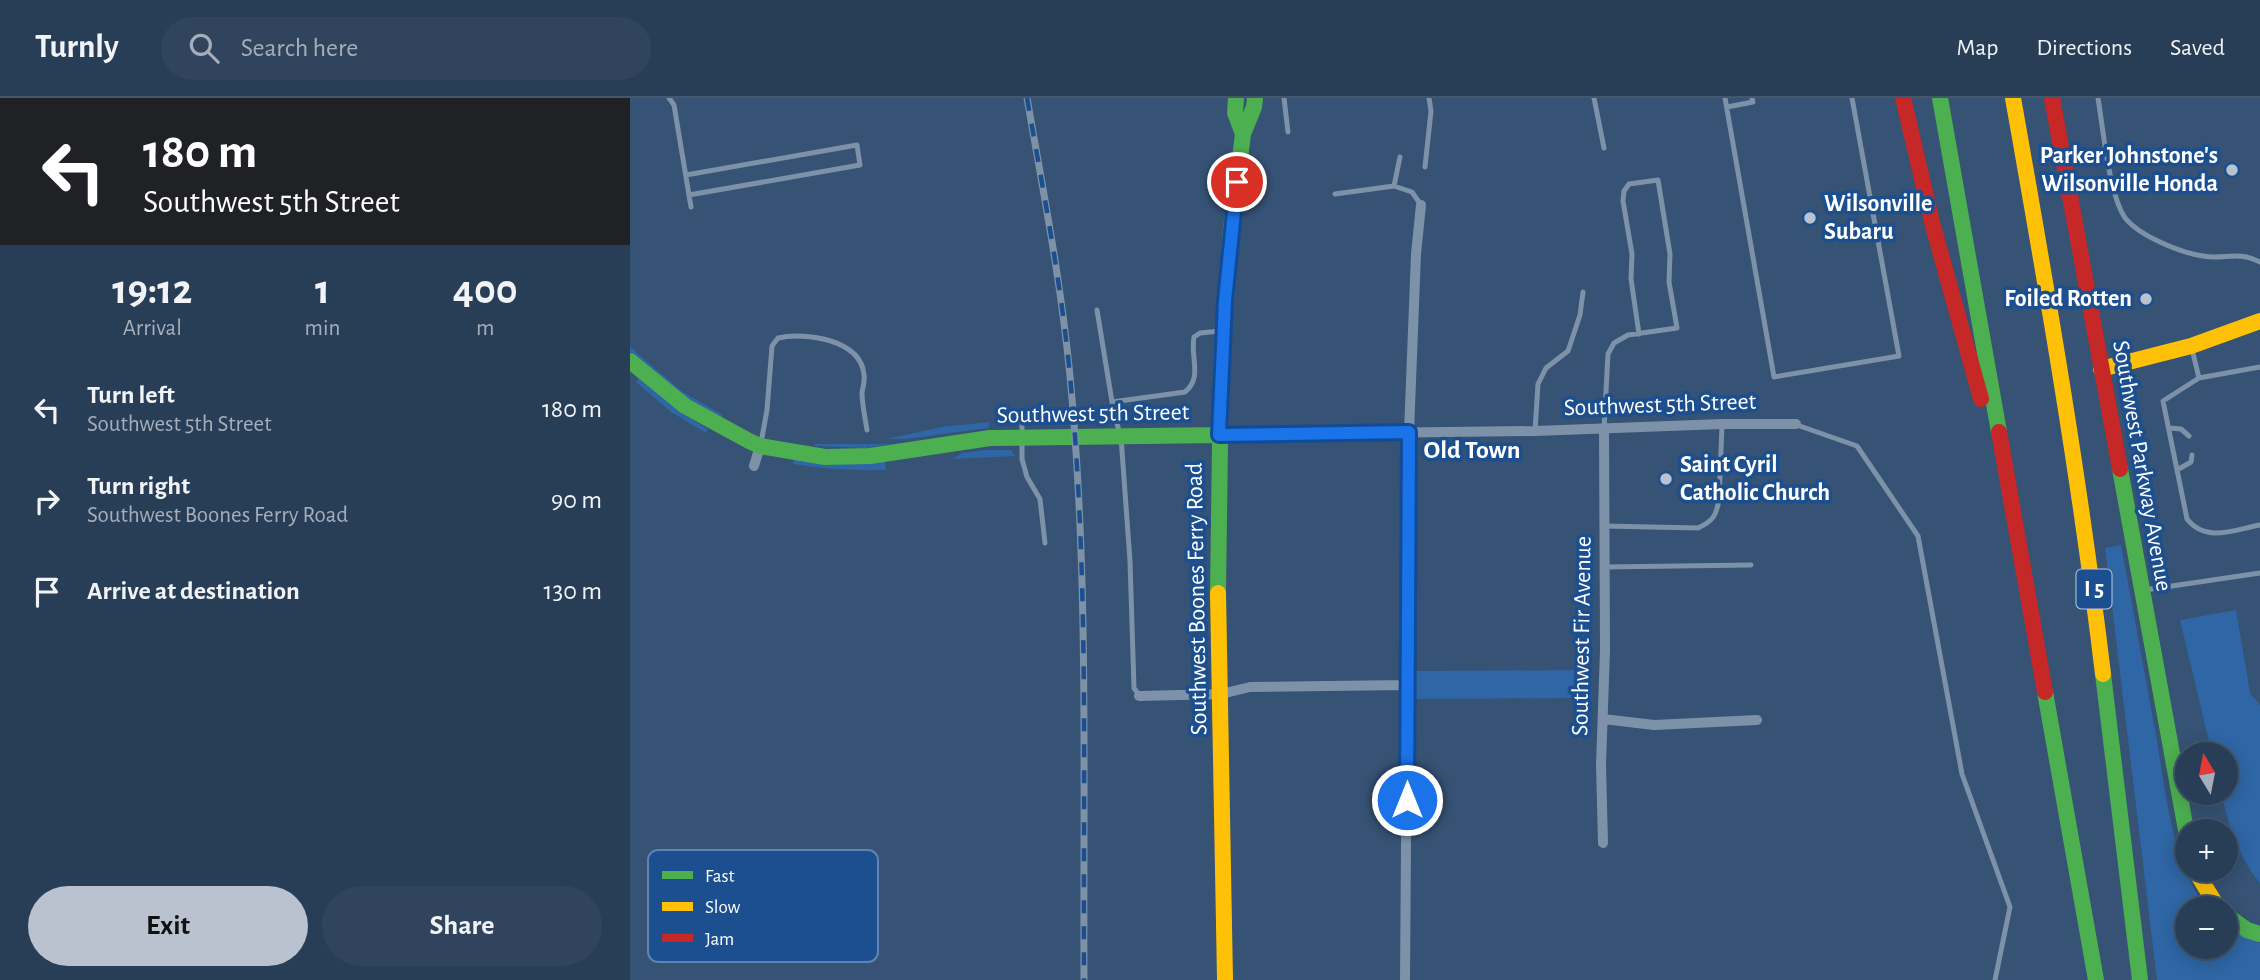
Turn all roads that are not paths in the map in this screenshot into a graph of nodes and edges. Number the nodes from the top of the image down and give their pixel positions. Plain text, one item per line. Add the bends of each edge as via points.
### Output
1 (669, 98) edge
2 (1236, 98) edge
3 (1255, 98) edge
4 (1284, 98) edge
5 (1429, 98) edge
6 (1594, 98) edge
7 (1725, 98) edge
8 (1752, 98) edge
9 (1852, 98) edge
10 (1903, 98) edge
11 (1940, 98) edge
12 (2013, 98) edge
13 (2052, 98) edge
14 (2098, 98) edge
15 (1727, 107) junction
16 (1288, 132) dead end
17 (1242, 134) junction
18 (1604, 148) dead end
19 (1400, 157) dead end
20 (1425, 167) dead end
21 (686, 175) junction
22 (1394, 186) junction
23 (1335, 194) dead end
24 (690, 195) junction
25 (1422, 205) joint
26 (691, 207) dead end
27 (2260, 262) edge
28 (1583, 292) dead end
29 (1097, 310) dead end
30 (2260, 321) edge
31 (1223, 330) junction
32 (1639, 334) junction
33 (2191, 346) junction
34 (630, 361) edge
35 (2260, 367) edge
36 (2101, 369) junction
37 (2199, 378) junction
38 (1112, 402) junction
39 (1022, 419) dead end
40 (1721, 424) junction
41 (1796, 424) joint
42 (2169, 428) junction
43 (1604, 429) junction
44 (867, 430) dead end
45 (1535, 431) junction
46 (1409, 432) junction
47 (1219, 435) junction
48 (2189, 436) dead end
49 (1121, 437) junction
50 (1022, 438) junction
51 (760, 446) junction
52 (2192, 455) dead end
53 (754, 466) dead end
54 (2177, 470) junction
55 (2008, 490) junction
56 (2260, 525) edge
57 (1604, 526) junction
58 (1045, 543) dead end
59 (1751, 565) dead end
60 (1604, 567) junction
61 (2260, 573) edge
62 (2142, 590) junction
63 (1406, 685) junction
64 (1221, 695) junction
65 (1139, 696) joint
66 (1603, 719) junction
67 (1757, 720) dead end
68 (2184, 819) edge
69 (1602, 843) dead end
70 (2238, 924) edge
71 (2260, 934) edge
72 (1225, 980) edge
73 (1405, 980) edge
74 (1995, 980) edge
75 (2096, 980) edge
76 (2140, 980) edge

1 - 21 lane
2 - 17 main road, Southwest Boones Ferry Road
3 - 17 main road, Southwest Boones Ferry Road
4 - 16 lane
5 - 20 lane
6 - 18 lane
7 - 15 lane
8 - 15 lane via 1753,102
9 - 15 lane via 1899,356 1774,377
10 - 55 main road via 1933,226
11 - 55 main road
12 - 76 main road, I 5 via 2087,538
13 - 36 main road, Southwest Parkway Avenue
14 - 27 lane via 2115,192 2126,219 2186,252 2206,257 2244,255
17 - 31 main road, Southwest Boones Ferry Road
19 - 22 lane
21 - 24 lane
21 - 24 lane via 857,145 860,165
22 - 23 lane
22 - 25 lane via 1412,192
24 - 26 lane
25 - 46 street
28 - 45 lane via 1568,351 1546,368 1538,384
29 - 38 lane
30 - 33 main road
31 - 38 lane via 1194,337 1196,376 1185,392
31 - 47 main road, Southwest Boones Ferry Road
32 - 32 lane via 1677,328 1658,180 1629,184 1624,191
32 - 43 lane via 1614,343 1608,354
33 - 36 main road
33 - 37 lane
34 - 51 main road, Southwest 5th Street via 701,417
35 - 37 lane
36 - 62 main road, Southwest Parkway Avenue
37 - 42 lane via 2163,401
38 - 49 lane
39 - 50 lane
40 - 41 street, Southwest 5th Street
40 - 43 street, Southwest 5th Street
40 - 57 lane via 1719,500 1711,522 1698,528
41 - 74 lane via 1857,446 1918,536 1962,774 2010,907
42 - 48 lane via 2181,429
42 - 54 lane
43 - 45 street, Southwest 5th Street
43 - 57 street, Southwest Fir Avenue
44 - 51 lane via 865,376 855,356 831,340 792,335 778,338 772,346
45 - 46 street, Southwest 5th Street
46 - 47 street, Southwest 5th Street
46 - 63 street
47 - 49 main road, Southwest 5th Street
47 - 64 main road, Southwest Boones Ferry Road
49 - 50 main road, Southwest 5th Street
49 - 65 lane via 1134,688
50 - 51 main road, Southwest 5th Street via 849,457
50 - 58 lane via 1024,468 1040,499
51 - 53 street
52 - 54 lane via 2191,462
54 - 56 lane via 2186,519 2195,530 2207,534
55 - 75 main road
57 - 60 street, Southwest Fir Avenue
59 - 60 lane
60 - 66 street, Southwest Fir Avenue
61 - 62 lane
62 - 68 main road, Southwest Parkway Avenue
63 - 64 street via 1250,687
63 - 73 street
64 - 65 street
64 - 72 main road, Southwest Boones Ferry Road
66 - 67 street via 1654,725
66 - 69 street, Southwest Fir Avenue
70 - 71 main road

